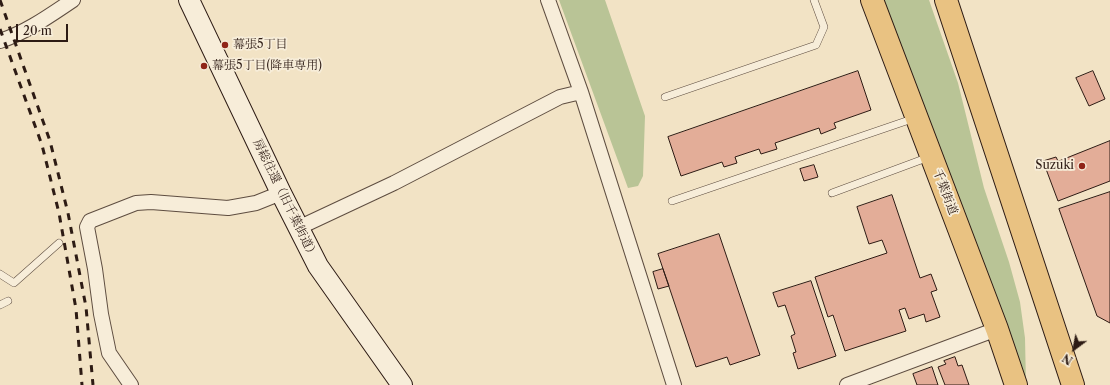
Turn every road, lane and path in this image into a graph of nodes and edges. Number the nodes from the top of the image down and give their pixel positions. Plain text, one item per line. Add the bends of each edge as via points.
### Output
1 (73, 0) edge
2 (189, 0) edge
3 (548, 0) edge
4 (814, 0) edge
5 (872, 0) edge
6 (946, 0) edge
7 (0, 41) edge
8 (581, 92) junction
9 (665, 97) dead end
10 (917, 117) junction
11 (931, 156) junction
12 (281, 193) junction
13 (832, 193) dead end
14 (672, 201) dead end
15 (298, 228) junction
16 (59, 243) dead end
17 (0, 274) edge
18 (8, 301) dead end
19 (0, 305) edge
20 (997, 329) junction
21 (131, 385) edge
22 (402, 385) edge
23 (674, 385) edge
24 (847, 385) edge
25 (1016, 385) edge
26 (1073, 385) edge

1 - 7 street via 31,28
2 - 12 street, 房総往還（旧千葉街道）
3 - 8 street
4 - 9 lane via 824,27 816,45
5 - 10 highway, 千葉街道
6 - 26 highway
8 - 15 street via 560,97 394,183
8 - 23 street
10 - 11 highway, 千葉街道
10 - 14 lane
11 - 13 lane
11 - 20 highway, 千葉街道
12 - 15 street, 房総往還（旧千葉街道）
12 - 21 street via 256,203 228,208 136,203 90,221 87,227 109,353
15 - 22 street, 房総往還（旧千葉街道） via 318,266
16 - 17 lane via 14,283
18 - 19 lane
20 - 24 street
20 - 25 highway, 千葉街道

